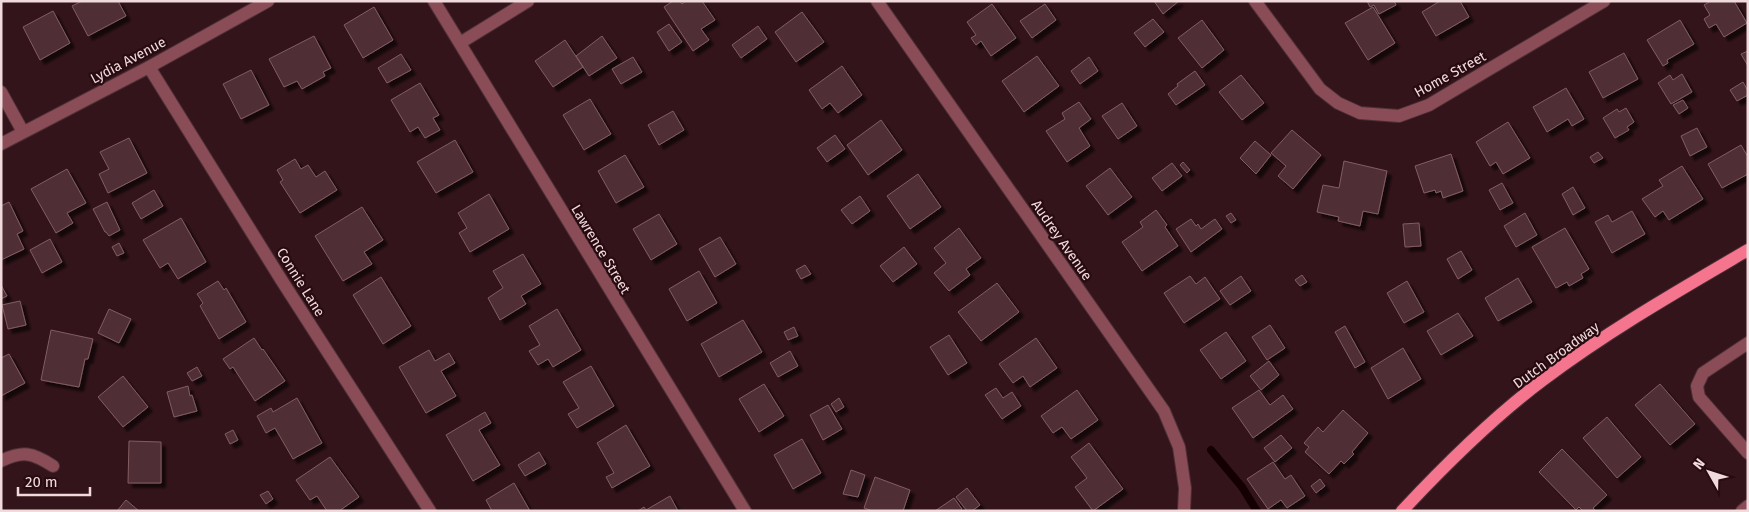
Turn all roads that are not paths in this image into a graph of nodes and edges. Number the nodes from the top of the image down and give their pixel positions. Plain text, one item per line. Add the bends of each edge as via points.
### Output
1 (268, 1) edge
2 (434, 1) edge
3 (528, 1) edge
4 (877, 1) edge
5 (1255, 1) edge
6 (1604, 1) edge
7 (460, 43) junction
8 (149, 67) junction
9 (1, 92) edge
10 (23, 132) junction
11 (1, 144) edge
12 (1748, 250) edge
13 (1748, 343) edge
14 (1748, 453) edge
15 (1, 461) edge
16 (53, 466) dead end
17 (1748, 506) edge
18 (430, 511) edge
19 (744, 511) edge
20 (1184, 511) edge
21 (1402, 511) edge
22 (1742, 511) edge

1 - 8 street, Lydia Avenue
2 - 7 street, Lawrence Street
3 - 7 street
4 - 20 street, Audrey Avenue via 1164,411 1179,447 1185,488
5 - 6 street, Home Street via 1320,89 1338,103 1360,113 1399,116 1429,106
7 - 19 street, Lawrence Street
8 - 10 street, Lydia Avenue
8 - 18 street, Connie Lane
9 - 10 street
10 - 11 street, Lydia Avenue
12 - 21 main road, Dutch Broadway via 1606,336 1542,381 1483,430
13 - 14 street via 1703,373 1697,386 1699,397
15 - 16 street via 18,454 29,454
17 - 22 street

